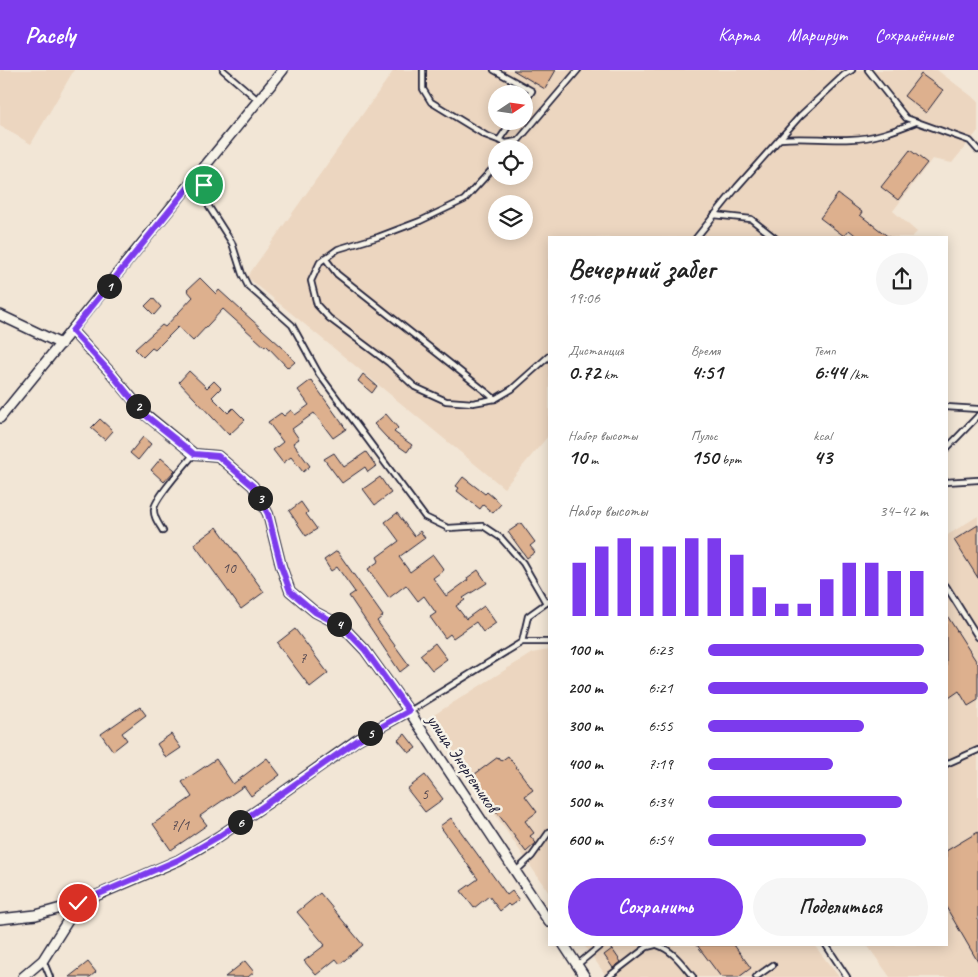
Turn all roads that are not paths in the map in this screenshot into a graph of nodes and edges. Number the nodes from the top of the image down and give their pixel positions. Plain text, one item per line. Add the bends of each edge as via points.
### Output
1 (223, 70) edge
2 (284, 70) edge
3 (423, 70) edge
4 (494, 70) edge
5 (578, 70) edge
6 (852, 70) edge
7 (868, 70) edge
8 (521, 85) edge
9 (258, 100) junction
10 (917, 122) junction
11 (506, 130) edge
12 (780, 138) junction
13 (499, 140) joint
14 (518, 140) edge
15 (978, 150) edge
16 (200, 173) junction
17 (488, 174) edge
18 (714, 215) junction
19 (698, 236) edge
20 (772, 236) edge
21 (325, 258) junction
22 (0, 315) edge
23 (72, 331) junction
24 (61, 344) junction
25 (548, 357) edge
26 (495, 399) junction
27 (948, 406) edge
28 (978, 409) edge
29 (978, 416) edge
30 (0, 418) edge
31 (948, 448) edge
32 (194, 454) junction
33 (978, 480) edge
34 (948, 482) edge
35 (164, 531) dead end
36 (948, 589) edge
37 (547, 602) edge
38 (978, 637) edge
39 (522, 642) junction
40 (548, 642) edge
41 (409, 711) junction
42 (978, 750) edge
43 (948, 763) edge
44 (548, 833) edge
45 (515, 872) junction
46 (78, 903) junction
47 (0, 920) edge
48 (548, 921) edge
49 (565, 946) edge
50 (600, 946) edge
51 (652, 946) edge
52 (659, 946) edge
53 (827, 946) edge
54 (43, 960) junction
55 (577, 965) junction
56 (773, 965) dead end
57 (23, 977) edge
58 (50, 977) edge
59 (585, 977) edge
60 (608, 977) edge
61 (693, 977) edge
62 (756, 977) edge
63 (847, 977) edge

1 - 9 lane
2 - 9 street
3 - 13 lane via 423,89 431,102
4 - 8 lane
5 - 14 lane
6 - 12 lane
7 - 10 lane via 906,118
9 - 16 street
10 - 12 lane via 892,132 853,140
10 - 15 lane via 970,141
11 - 13 lane
12 - 18 lane
16 - 23 street
16 - 37 lane via 208,207 232,243 248,286 292,324 319,374 425,517 448,528 483,526 501,538 523,563
17 - 21 lane via 464,200 420,222 338,249
18 - 19 lane
18 - 20 lane via 751,219
21 - 26 lane via 337,274
21 - 26 lane via 311,281 317,305 329,318 389,363 414,387 446,401 473,403
22 - 24 street
23 - 24 street
23 - 32 street via 144,414
24 - 30 street
25 - 26 lane via 512,389
27 - 28 lane
29 - 31 lane
32 - 35 lane via 154,508 155,518
32 - 41 street, улица Энергетиков via 218,456 253,486 268,514 290,591 315,612 342,626 365,650
33 - 34 lane
36 - 38 lane
37 - 39 lane via 528,616
39 - 40 lane
39 - 41 lane
41 - 45 street, улица Энергетиков
41 - 46 street via 358,740 186,856
42 - 43 lane
44 - 45 lane via 532,856
45 - 48 street, улица Энергетиков
46 - 47 street via 36,915
46 - 54 street
49 - 55 street
50 - 55 lane
51 - 60 lane
52 - 61 lane via 675,955
53 - 63 lane
54 - 57 street
54 - 58 lane
55 - 59 street
56 - 62 lane

